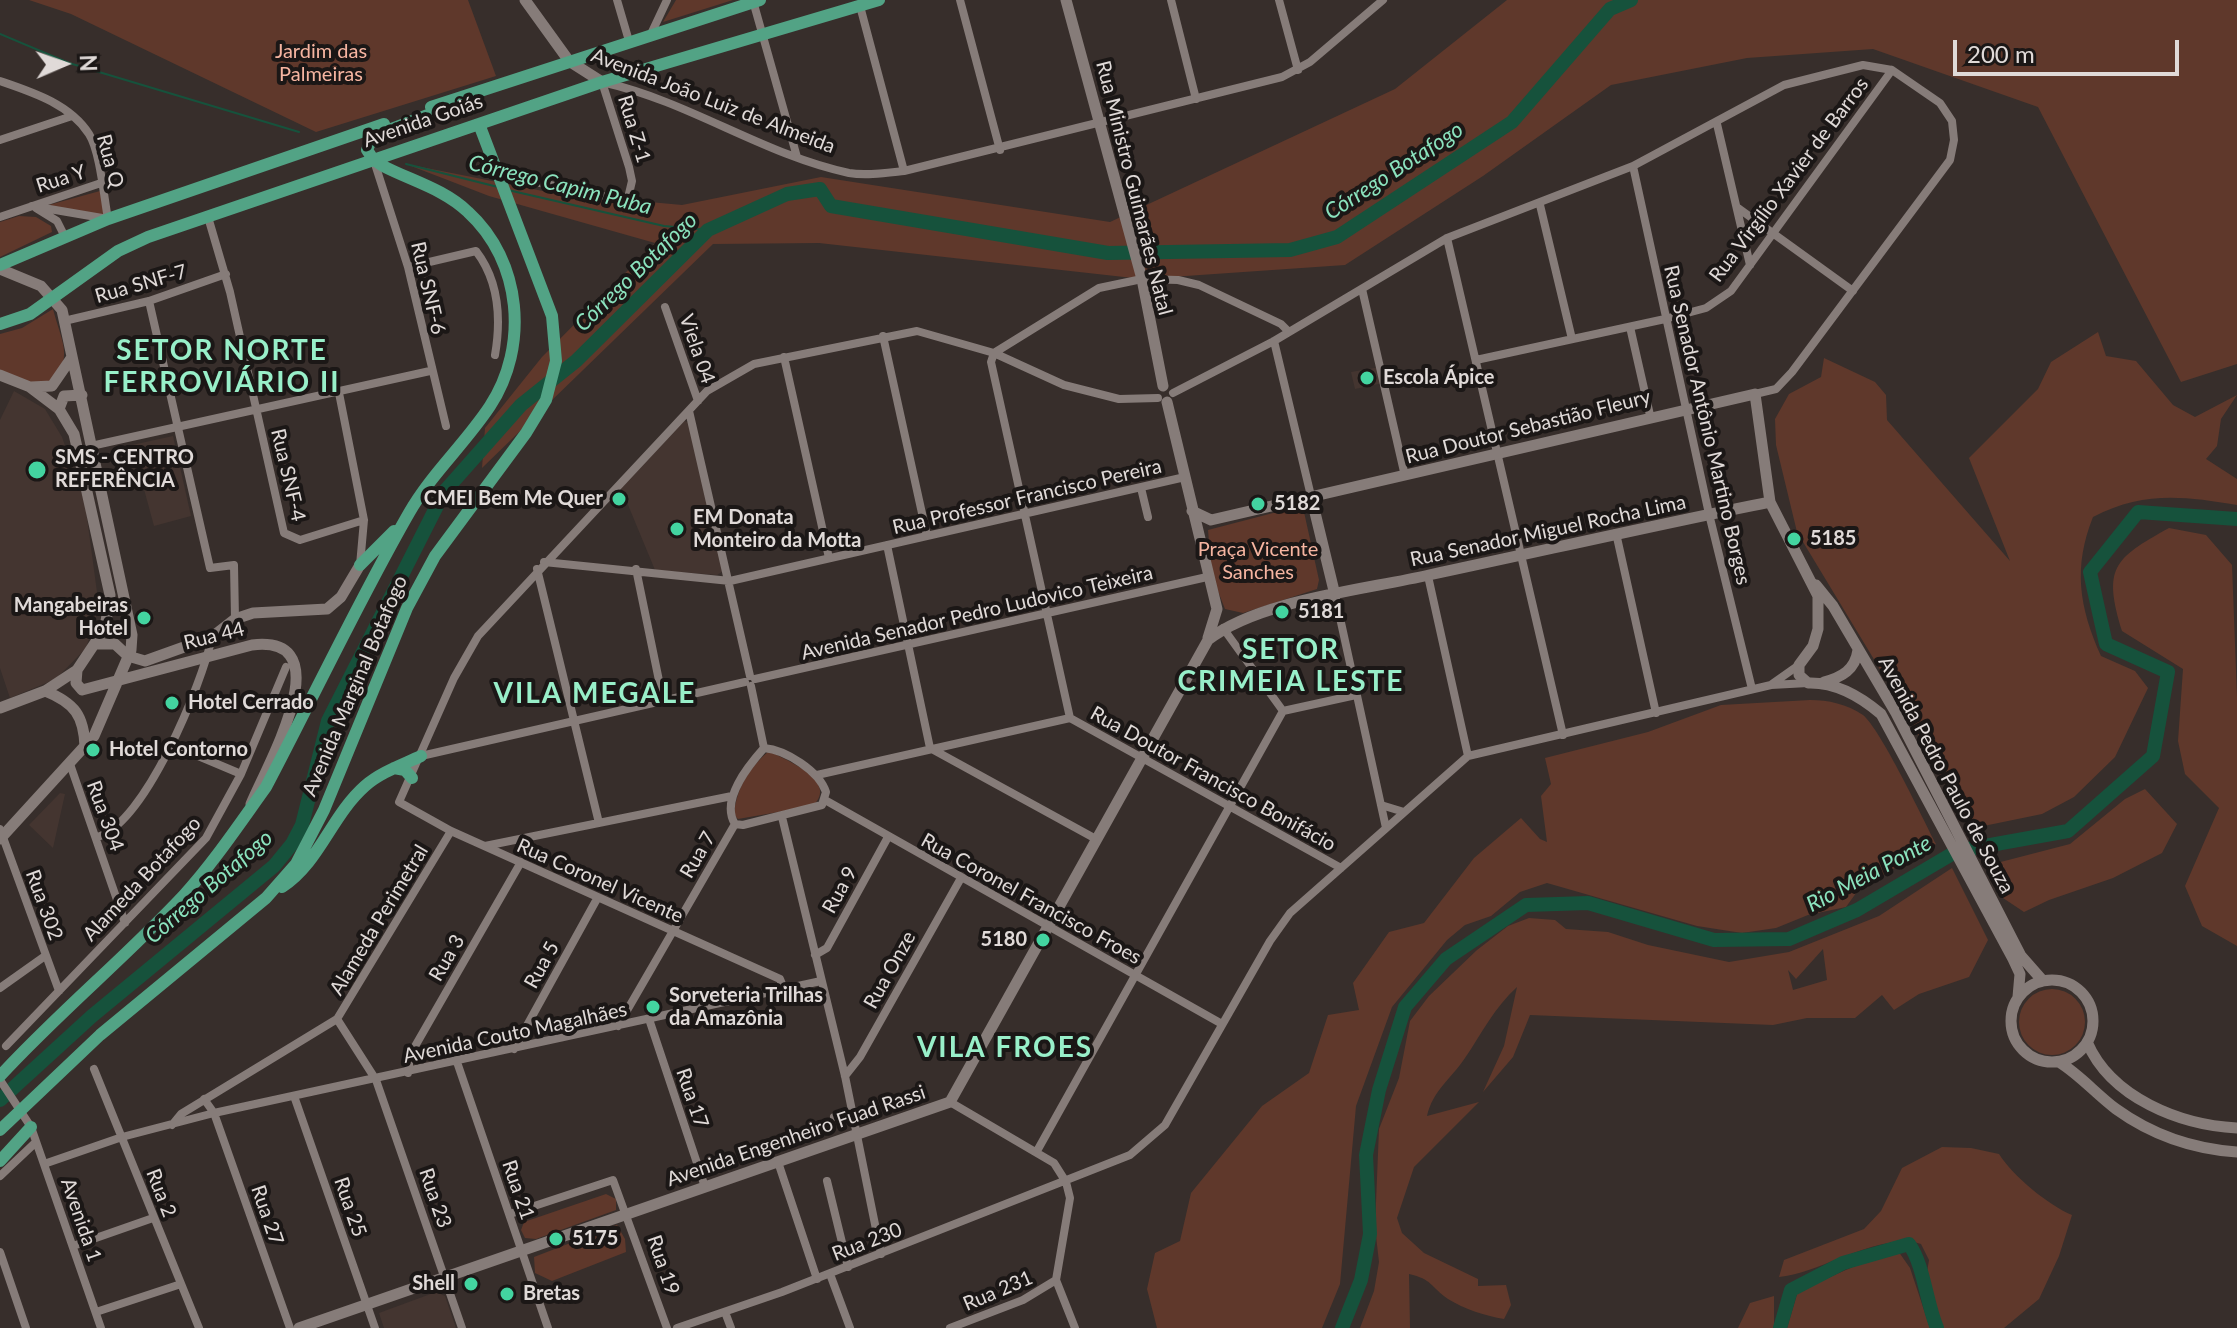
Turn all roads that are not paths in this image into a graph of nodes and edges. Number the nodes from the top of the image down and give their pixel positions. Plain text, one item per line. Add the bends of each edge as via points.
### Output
1 (525, 0) edge
2 (617, 0) edge
3 (667, 0) edge
4 (879, 0) edge
5 (960, 0) edge
6 (1066, 0) edge
7 (1171, 0) edge
8 (1279, 0) edge
9 (1383, 0) edge
10 (756, 1) edge
11 (860, 6) junction
12 (763, 32) junction
13 (651, 34) junction
14 (629, 41) junction
15 (569, 61) junction
16 (1298, 70) junction
17 (1892, 70) junction
18 (0, 81) edge
19 (602, 82) junction
20 (1196, 99) junction
21 (438, 105) junction
22 (72, 116) junction
23 (479, 124) junction
24 (1101, 124) junction
25 (1717, 124) junction
26 (789, 139) junction
27 (0, 140) edge
28 (1000, 150) junction
29 (782, 152) junction
30 (797, 157) junction
31 (373, 159) junction
32 (1633, 166) junction
33 (904, 171) junction
34 (499, 176) junction
35 (101, 183) junction
36 (1540, 205) junction
37 (32, 206) junction
38 (1738, 208) junction
39 (0, 217) edge
40 (208, 217) junction
41 (108, 219) junction
42 (1773, 233) junction
43 (65, 237) junction
44 (1447, 238) junction
45 (1750, 265) junction
46 (0, 267) edge
47 (408, 267) junction
48 (226, 274) junction
49 (1141, 275) junction
50 (1362, 289) junction
51 (1853, 291) junction
52 (54, 299) junction
53 (149, 301) junction
54 (665, 307) dead end
55 (1665, 319) junction
56 (64, 321) junction
57 (0, 324) edge
58 (1630, 327) junction
59 (1289, 332) junction
60 (883, 336) junction
61 (1572, 339) junction
62 (1274, 341) junction
63 (994, 353) junction
64 (495, 355) dead end
65 (72, 357) junction
66 (784, 357) junction
67 (1476, 360) junction
68 (430, 371) junction
69 (0, 375) edge
70 (30, 387) junction
71 (339, 393) junction
72 (1755, 394) junction
73 (82, 395) junction
74 (1165, 395) junction
75 (698, 401) junction
76 (59, 409) junction
77 (1686, 409) junction
78 (257, 410) junction
79 (689, 411) junction
80 (1650, 415) junction
81 (446, 426) dead end
82 (177, 427) junction
83 (91, 446) junction
84 (1498, 456) junction
85 (1405, 476) junction
86 (1185, 477) junction
87 (1141, 488) junction
88 (1311, 496) junction
89 (1291, 501) junction
90 (1770, 502) junction
91 (1192, 511) junction
92 (1316, 512) junction
93 (1026, 514) junction
94 (1709, 514) junction
95 (1148, 517) dead end
96 (364, 520) junction
97 (1211, 520) junction
98 (403, 524) junction
99 (1616, 533) junction
100 (1198, 535) junction
101 (927, 536) junction
102 (887, 545) junction
103 (1521, 555) junction
104 (829, 558) junction
105 (360, 565) junction
106 (541, 565) junction
107 (636, 569) junction
108 (1428, 576) junction
109 (1207, 577) junction
110 (730, 581) junction
111 (1815, 585) junction
112 (1335, 595) junction
113 (1217, 609) junction
114 (1048, 613) junction
115 (1244, 618) junction
116 (235, 619) junction
117 (1842, 623) junction
118 (1223, 628) junction
119 (1818, 629) junction
120 (212, 637) junction
121 (1208, 640) junction
122 (98, 644) junction
123 (908, 645) junction
124 (1858, 650) junction
125 (208, 655) junction
126 (128, 656) junction
127 (1799, 665) junction
128 (286, 667) dead end
129 (77, 670) junction
130 (115, 680) junction
131 (750, 681) junction
132 (1823, 682) junction
133 (1808, 683) junction
134 (1771, 685) junction
135 (1752, 689) junction
136 (82, 690) junction
137 (45, 691) junction
138 (1356, 695) junction
139 (663, 700) junction
140 (74, 706) junction
141 (0, 708) edge
142 (1283, 711) junction
143 (1656, 713) junction
144 (1070, 718) junction
145 (576, 720) junction
146 (1563, 735) junction
147 (172, 745) junction
148 (85, 747) junction
149 (764, 748) junction
150 (930, 748) junction
151 (421, 756) junction
152 (1468, 756) junction
153 (1141, 757) junction
154 (70, 764) junction
155 (394, 768) junction
156 (241, 774) junction
157 (817, 775) junction
158 (412, 778) junction
159 (732, 796) junction
160 (825, 800) junction
161 (1381, 805) junction
162 (1230, 807) junction
163 (1404, 812) junction
164 (245, 817) junction
165 (782, 817) junction
166 (1945, 817) junction
167 (599, 823) junction
168 (735, 824) junction
169 (1386, 828) junction
170 (451, 831) junction
171 (1, 835) edge
172 (97, 837) junction
173 (888, 837) junction
174 (1096, 839) junction
175 (485, 846) junction
176 (521, 862) junction
177 (1341, 868) junction
178 (1972, 870) junction
179 (961, 878) junction
180 (598, 897) junction
181 (266, 898) junction
182 (125, 923) junction
183 (1047, 926) junction
184 (673, 930) junction
185 (815, 955) junction
186 (45, 956) junction
187 (1135, 975) junction
188 (821, 981) junction
189 (2043, 981) junction
190 (0, 988) edge
191 (784, 989) junction
192 (59, 991) junction
193 (2018, 997) junction
194 (337, 1019) junction
195 (649, 1019) junction
196 (1222, 1024) junction
197 (618, 1026) junction
198 (2087, 1042) junction
199 (6, 1046) dead end
200 (514, 1049) junction
201 (457, 1062) junction
202 (2059, 1062) junction
203 (94, 1069) dead end
204 (408, 1073) junction
205 (845, 1076) junction
206 (0, 1078) edge
207 (376, 1080) junction
208 (294, 1096) junction
209 (204, 1099) junction
210 (950, 1102) junction
211 (851, 1112) junction
212 (214, 1113) junction
213 (834, 1117) dead end
214 (30, 1125) junction
215 (171, 1125) junction
216 (2237, 1128) edge
217 (0, 1130) edge
218 (856, 1136) junction
219 (122, 1137) junction
220 (36, 1142) junction
221 (1037, 1151) junction
222 (2237, 1152) edge
223 (0, 1161) edge
224 (778, 1162) junction
225 (1054, 1163) junction
226 (44, 1164) junction
227 (0, 1176) edge
228 (827, 1181) dead end
229 (1066, 1182) junction
230 (705, 1187) junction
231 (1051, 1188) junction
232 (628, 1213) junction
233 (510, 1214) junction
234 (153, 1218) junction
235 (73, 1246) junction
236 (522, 1250) junction
237 (0, 1252) edge
238 (881, 1254) junction
239 (848, 1267) junction
240 (830, 1274) junction
241 (446, 1277) junction
242 (817, 1279) junction
243 (1056, 1280) junction
244 (181, 1284) junction
245 (367, 1304) junction
246 (96, 1312) junction
247 (725, 1312) junction
248 (956, 1327) edge
249 (26, 1328) edge
250 (101, 1328) edge
251 (199, 1328) edge
252 (290, 1328) edge
253 (299, 1328) edge
254 (375, 1328) edge
255 (462, 1328) edge
256 (548, 1328) edge
257 (667, 1328) edge
258 (677, 1328) edge
259 (731, 1328) edge
260 (850, 1328) edge
261 (1075, 1328) edge

1 - 15 main road
2 - 14 street
3 - 13 street
4 - 11 main road, Avenida Goiás
5 - 28 street
6 - 24 main road, Rua Ministro Guimarães Natal
7 - 20 street
8 - 16 street
9 - 16 street, Avenida João Luiz de Almeida
10 - 12 street
10 - 13 main road, Avenida Goiás
11 - 12 main road, Avenida Goiás
11 - 33 street
12 - 19 main road, Avenida Goiás
12 - 26 street
13 - 14 main road, Avenida Goiás
14 - 15 main road, Avenida Goiás
15 - 19 main road, Avenida João Luiz de Almeida
15 - 21 main road, Avenida Goiás
16 - 20 street, Avenida João Luiz de Almeida
17 - 25 street via 1863,65 1784,85
17 - 42 street, Rua Virgílio Xavier de Barros
17 - 51 street via 1940,103 1952,121 1954,140 1950,160
18 - 22 street via 42,96
19 - 23 main road, Avenida Goiás
19 - 29 street, Avenida João Luiz de Almeida via 639,90
19 - 34 street, Rua Z-1 via 629,167 628,198
20 - 24 street, Avenida João Luiz de Almeida
21 - 31 main road via 430,114 373,136 367,150
21 - 41 main road, Avenida Goiás
22 - 27 street
22 - 35 street, Rua Q via 91,136
23 - 31 main road, Avenida Goiás
23 - 34 main road, Avenida Marginal Botafogo
24 - 28 street, Avenida João Luiz de Almeida
24 - 49 main road, Rua Ministro Guimarães Natal
25 - 32 street
25 - 38 street
26 - 29 street
26 - 30 street
28 - 33 street, Avenida João Luiz de Almeida
29 - 30 street, Avenida João Luiz de Almeida
30 - 33 street, Avenida João Luiz de Almeida via 851,173
31 - 40 main road, Avenida Goiás
31 - 47 street, Rua SNF-6
31 - 98 main road, Avenida Marginal Botafogo via 446,195 470,213 500,257 513,301 512,353 498,392
32 - 36 street
32 - 55 street, Rua Senador Antônio Martino Borges
34 - 181 main road, Avenida Marginal Botafogo via 552,316 556,361 546,400 435,556 407,608 324,810 296,864
35 - 37 street, Rua Y
35 - 41 street, Rua Q
36 - 44 street
36 - 61 street
37 - 39 street, Rua Y
37 - 41 street, Rua Y
37 - 43 street, Rua Y via 57,221
38 - 42 street
38 - 45 street
40 - 48 street, Rua SNF-4
40 - 52 main road, Avenida Goiás via 118,251
41 - 43 main road, Avenida Goiás
42 - 45 street, Rua Virgílio Xavier de Barros
42 - 51 street
43 - 46 main road, Avenida Goiás
44 - 50 street
44 - 67 street
45 - 55 street, Rua Virgílio Xavier de Barros via 1731,291 1706,308
46 - 52 main road via 41,286
47 - 64 street via 476,251 488,267 500,324
47 - 68 street, Rua SNF-6
48 - 53 street, Rua SNF-7
48 - 78 street, Rua SNF-4
49 - 59 street via 1199,285
49 - 63 street via 1099,288
49 - 74 main road, Rua Ministro Guimarães Natal
50 - 59 street
50 - 85 street
51 - 72 street via 1776,389
52 - 56 main road
52 - 57 main road, Avenida Goiás
53 - 56 street, Rua SNF-7
53 - 82 street
54 - 75 street, Viela 04
55 - 58 street, Rua Virgílio Xavier de Barros
55 - 77 street, Rua Senador Antônio Martino Borges
56 - 65 main road
58 - 61 street, Rua Virgílio Xavier de Barros
58 - 80 street
59 - 62 street
60 - 63 street via 917,331
60 - 66 street
60 - 101 street
61 - 67 street, Rua Virgílio Xavier de Barros
62 - 74 street
62 - 88 street
63 - 74 street via 1064,385 1119,399
63 - 93 street via 991,362
65 - 70 main road via 52,386
65 - 73 main road
66 - 75 street via 730,376
66 - 104 street
67 - 84 street
68 - 71 street
68 - 81 street, Rua SNF-6
69 - 70 main road
70 - 76 main road
71 - 78 street
71 - 96 street
72 - 77 main road, Rua Doutor Sebastião Fleury
72 - 90 main road
73 - 76 main road via 64,396
73 - 83 main road
74 - 86 main road, Rua Ministro Guimarães Natal
75 - 79 street
76 - 122 main road via 79,446 110,595
77 - 80 main road, Rua Doutor Sebastião Fleury
77 - 94 street, Rua Senador Antônio Martino Borges
78 - 82 street
78 - 96 street, Rua SNF-4 via 284,533 300,540
79 - 106 street
79 - 110 street
80 - 84 main road, Rua Doutor Sebastião Fleury
82 - 83 street
82 - 116 street via 210,568 234,565
83 - 126 main road via 132,635
84 - 85 main road, Rua Doutor Sebastião Fleury
84 - 103 street
85 - 88 main road, Rua Doutor Sebastião Fleury
86 - 87 street, Rua Professor Francisco Pereira
86 - 91 main road, Rua Ministro Guimarães Natal
87 - 93 street, Rua Professor Francisco Pereira
87 - 95 street
88 - 89 main road, Rua Doutor Sebastião Fleury
88 - 92 main road
89 - 92 main road via 1306,502
89 - 97 main road
90 - 94 main road, Rua Senador Miguel Rocha Lima
90 - 111 main road, Avenida Pedro Paulo de Souza
91 - 97 main road
91 - 100 main road, Rua Ministro Guimarães Natal
92 - 112 main road
93 - 101 street, Rua Professor Francisco Pereira
93 - 114 street
94 - 99 main road, Rua Senador Miguel Rocha Lima
94 - 135 street, Rua Senador Antônio Martino Borges
96 - 105 street, Rua 44
97 - 100 main road
98 - 105 main road
98 - 164 main road, Avenida Marginal Botafogo via 266,787
99 - 103 main road, Rua Senador Miguel Rocha Lima
99 - 143 street
100 - 109 main road
101 - 102 street, Rua Professor Francisco Pereira
102 - 104 street, Rua Professor Francisco Pereira
102 - 123 street
103 - 108 main road, Rua Senador Miguel Rocha Lima
103 - 146 street
104 - 110 street, Rua Professor Francisco Pereira
105 - 116 main road, Rua 44 via 327,609 268,610
106 - 107 street, Rua Professor Francisco Pereira
106 - 145 street
106 - 151 street via 478,636
107 - 110 street, Rua Professor Francisco Pereira
107 - 139 street
108 - 112 main road, Rua Senador Miguel Rocha Lima
108 - 152 street
109 - 113 main road
109 - 114 street, Avenida Senador Pedro Ludovico Teixeira
110 - 131 street
111 - 117 main road, Avenida Pedro Paulo de Souza
111 - 119 main road
112 - 115 main road, Avenida Engenheiro Fuad Rassi
112 - 138 street
113 - 115 main road
113 - 121 main road
114 - 123 street, Avenida Senador Pedro Ludovico Teixeira
114 - 144 street
115 - 118 main road, Avenida Engenheiro Fuad Rassi
116 - 120 main road, Rua 44
117 - 119 main road via 1827,621
117 - 124 main road, Avenida Pedro Paulo de Souza
118 - 121 main road, Avenida Engenheiro Fuad Rassi
118 - 142 street
119 - 127 main road
120 - 125 street
120 - 126 main road, Rua 44 via 145,661
121 - 153 main road, Avenida Engenheiro Fuad Rassi
122 - 126 main road, Rua 44 via 115,644
122 - 129 main road
123 - 131 street, Avenida Senador Pedro Ludovico Teixeira
123 - 150 street
124 - 132 main road via 1848,672
124 - 166 main road, Avenida Pedro Paulo de Souza
125 - 130 main road, Rua 44
125 - 147 street
125 - 164 main road, Rua 44 via 270,644 287,653 298,673 297,693
126 - 130 main road
127 - 133 main road via 1799,675
127 - 134 street
128 - 156 street, Alameda Botafogo
129 - 136 main road via 76,683
129 - 137 main road
130 - 136 main road, Rua 44
130 - 148 main road
131 - 139 street, Avenida Senador Pedro Ludovico Teixeira
131 - 149 street
132 - 133 main road, Avenida Pedro Paulo de Souza
132 - 166 main road, Avenida Pedro Paulo de Souza via 1857,695 1881,714
133 - 134 street, Avenida Pedro Paulo de Souza
134 - 135 street
135 - 143 street
136 - 140 main road
137 - 140 main road
137 - 141 main road
138 - 142 street
138 - 161 street
139 - 145 street, Avenida Senador Pedro Ludovico Teixeira
140 - 148 main road via 84,727
142 - 162 street
143 - 146 street
144 - 150 street
144 - 153 street, Rua Doutor Francisco Bonifácio
145 - 151 street, Avenida Senador Pedro Ludovico Teixeira
145 - 167 street
146 - 152 street
147 - 156 street
147 - 172 street via 133,807 112,831
148 - 154 main road
149 - 157 street
149 - 159 street
150 - 157 street
150 - 174 street
151 - 155 main road
151 - 158 street
152 - 163 street, Rua 230
153 - 162 street, Rua Doutor Francisco Bonifácio
153 - 174 main road, Avenida Engenheiro Fuad Rassi
154 - 171 main road
154 - 172 street, Rua 304
155 - 158 main road
155 - 181 main road via 365,786 311,862
156 - 182 street, Alameda Botafogo via 201,844
157 - 160 street
158 - 170 street, Rua Coronel Vicente via 399,802
159 - 167 street
159 - 168 street
160 - 165 street via 815,810
160 - 173 street, Rua Coronel Francisco Froes
161 - 163 street
161 - 169 street
162 - 177 street, Rua Doutor Francisco Bonifácio
162 - 187 street
163 - 169 street, Rua 230
164 - 206 main road, Avenida Marginal Botafogo via 187,892 48,1024
165 - 168 street
165 - 185 street
166 - 178 main road, Avenida Pedro Paulo de Souza
167 - 175 street
168 - 184 street, Rua 7
169 - 177 street, Rua 230
170 - 175 street, Rua Coronel Vicente
170 - 194 street, Alameda Perimetral
171 - 186 street, Rua 302
172 - 182 street, Rua 304
173 - 179 street, Rua Coronel Francisco Froes
173 - 185 street, Rua 9 via 827,948
174 - 183 main road, Avenida Engenheiro Fuad Rassi
175 - 176 street, Rua Coronel Vicente
176 - 180 street, Rua Coronel Vicente
176 - 204 street, Rua 3 via 410,1055
177 - 196 street, Rua 230 via 1290,913
178 - 189 main road, Avenida Pedro Paulo de Souza via 2021,956
178 - 193 main road, Avenida Pedro Paulo de Souza via 2020,974
179 - 183 street, Rua Coronel Francisco Froes
179 - 205 street, Rua Onze
180 - 184 street, Rua Coronel Vicente
180 - 200 street, Rua 5
181 - 217 main road, Avenida Marginal Botafogo via 100,1035
182 - 192 street, Alameda Botafogo
183 - 187 street, Rua Coronel Francisco Froes
183 - 210 main road, Avenida Engenheiro Fuad Rassi
184 - 191 street, Rua Coronel Vicente via 780,979
184 - 197 street, Rua 7
185 - 188 street
186 - 190 street
186 - 192 street, Rua 302
187 - 196 street, Rua Coronel Francisco Froes
187 - 221 street
188 - 191 street, Avenida Couto Magalhães
188 - 205 street
189 - 193 main road
189 - 198 main road via 2073,986 2087,1001 2092,1021
191 - 195 street, Avenida Couto Magalhães
192 - 199 street, Alameda Botafogo
193 - 202 main road via 2011,1018 2015,1040 2030,1056
194 - 207 street, Rua 23
194 - 209 street, Alameda Perimetral
195 - 197 street, Avenida Couto Magalhães
195 - 230 street, Rua 17
196 - 229 street, Rua 230 via 1165,1125 1130,1155
197 - 200 street, Avenida Couto Magalhães
198 - 202 main road
198 - 216 main road via 2108,1074 2157,1108 2191,1122
200 - 201 street, Avenida Couto Magalhães
201 - 204 street, Avenida Couto Magalhães
201 - 233 street, Rua 21
202 - 222 main road via 2118,1110 2158,1134
203 - 219 street, Rua 2
204 - 207 street, Avenida Couto Magalhães
205 - 211 street
206 - 214 street, Avenida 1
207 - 208 street, Avenida Couto Magalhães
207 - 241 street, Rua 23
208 - 212 street, Avenida Couto Magalhães
208 - 245 street, Rua 25
209 - 212 street
209 - 215 street, Alameda Perimetral
210 - 218 main road, Avenida Engenheiro Fuad Rassi
210 - 221 street
211 - 213 street
211 - 218 street
212 - 215 street, Avenida Couto Magalhães
212 - 252 street, Rua 27
214 - 220 street, Avenida 1
214 - 223 main road
215 - 219 street
218 - 224 main road, Avenida Engenheiro Fuad Rassi
218 - 238 street
219 - 226 street
219 - 234 street, Rua 2
220 - 226 street, Avenida 1
220 - 227 street
221 - 225 street
224 - 230 main road, Avenida Engenheiro Fuad Rassi
224 - 242 street
225 - 229 street
225 - 231 street
226 - 235 street, Avenida 1
228 - 239 street
229 - 231 street, Rua 230
229 - 243 street via 1070,1198
230 - 232 main road, Avenida Engenheiro Fuad Rassi
231 - 238 street, Rua 230
232 - 233 street, Rua 19 via 613,1180
232 - 236 main road, Avenida Engenheiro Fuad Rassi
232 - 257 street, Rua 19
233 - 236 street, Rua 21
234 - 235 street
234 - 244 street, Rua 2
235 - 246 street, Avenida 1
236 - 241 main road, Avenida Engenheiro Fuad Rassi
236 - 256 street, Rua 21
237 - 249 street
238 - 239 street, Rua 230
239 - 240 street, Rua 230
240 - 242 street, Rua 230
240 - 260 street
241 - 245 main road, Avenida Engenheiro Fuad Rassi
241 - 255 street, Rua 23
242 - 247 street, Rua 230
243 - 248 street, Rua 231 via 1023,1300
243 - 261 street
244 - 246 street
244 - 251 street, Rua 2
245 - 253 main road, Avenida Engenheiro Fuad Rassi
245 - 254 street, Rua 25
246 - 250 street, Avenida 1
247 - 258 street, Rua 230
247 - 259 street

